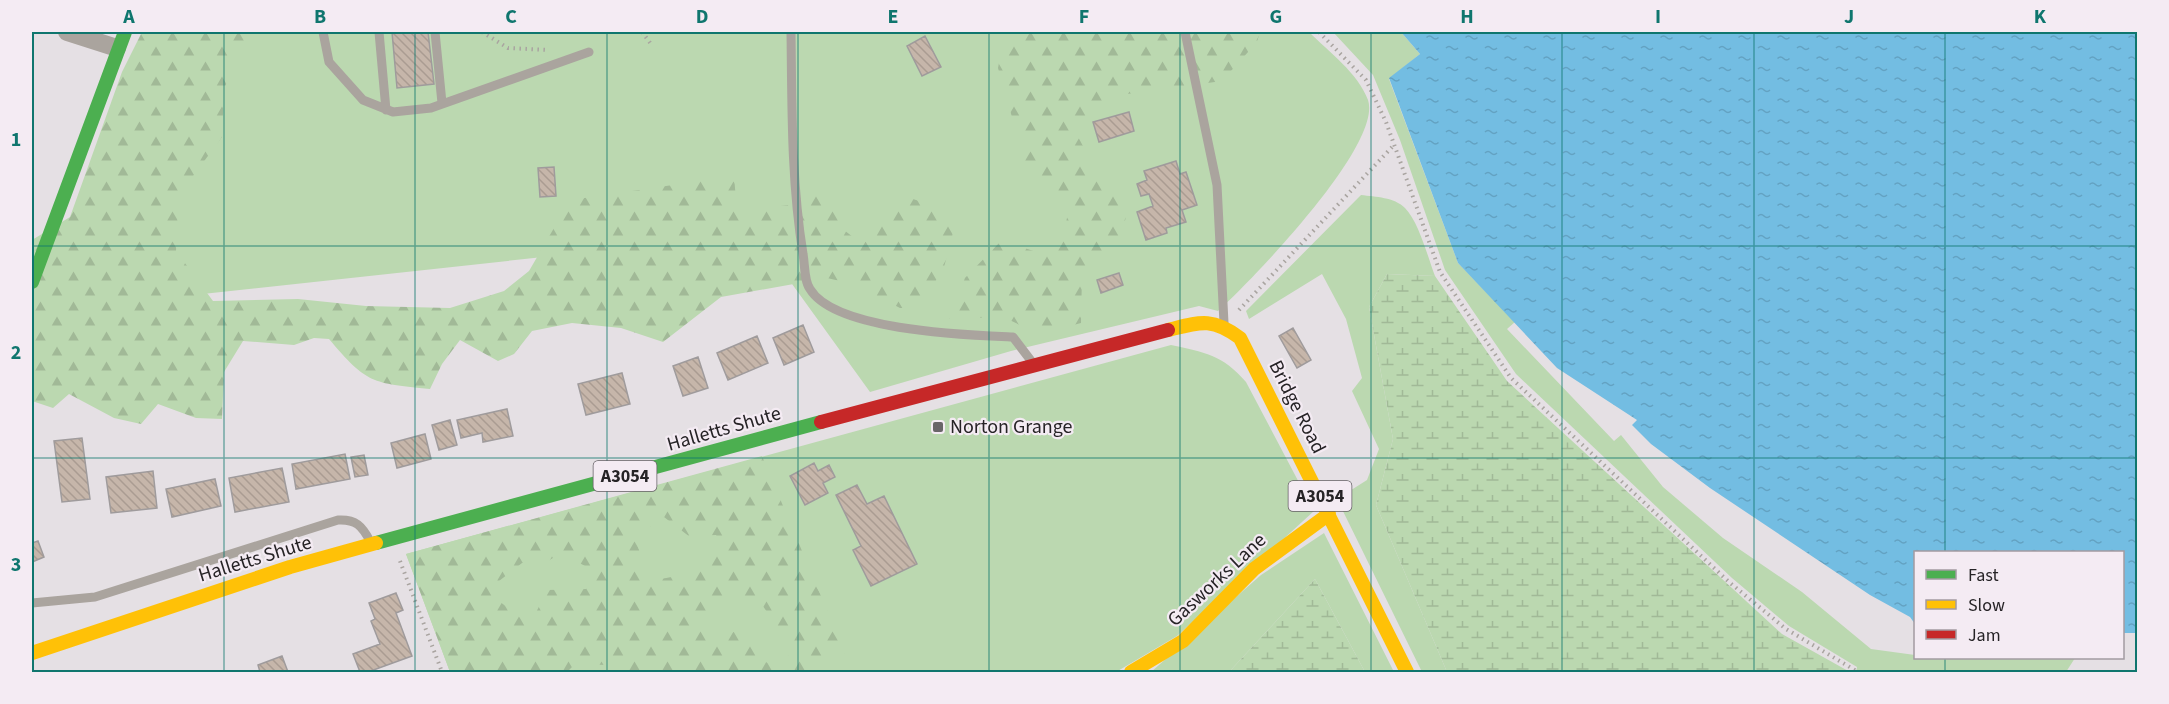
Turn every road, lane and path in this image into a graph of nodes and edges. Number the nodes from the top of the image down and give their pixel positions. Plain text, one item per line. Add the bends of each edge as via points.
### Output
1 (67, 32) edge
2 (125, 32) edge
3 (323, 32) edge
4 (379, 32) edge
5 (435, 32) edge
6 (483, 32) edge
7 (642, 32) edge
8 (791, 32) edge
9 (1185, 32) edge
10 (1319, 32) edge
11 (651, 44) dead end
12 (117, 48) junction
13 (554, 50) dead end
14 (589, 52) dead end
15 (442, 104) junction
16 (386, 110) junction
17 (1394, 144) junction
18 (32, 282) edge
19 (1224, 326) junction
20 (1034, 365) junction
21 (1329, 514) junction
22 (393, 540) junction
23 (372, 545) junction
24 (32, 603) edge
25 (32, 649) edge
26 (442, 672) edge
27 (1131, 672) edge
28 (1407, 672) edge
29 (1858, 672) edge

1 - 12 street
2 - 12 main road
3 - 16 lane via 329,62 363,100
4 - 16 lane
5 - 15 lane
6 - 13 path via 508,48
7 - 11 path
8 - 20 lane via 794,201 809,289 826,305 877,323 926,333 1013,337
9 - 19 lane via 1216,185
10 - 17 path via 1366,80
12 - 18 main road
14 - 15 lane
15 - 16 lane
17 - 19 path
17 - 29 path via 1440,272 1512,378 1729,582 1786,629
19 - 20 main road, Halletts Shute / A3054 via 1203,321
19 - 21 main road, Bridge Road / A3054 via 1240,338
20 - 22 main road, Halletts Shute / A3054
21 - 27 main road, Gasworks Lane via 1254,569 1183,641
21 - 28 main road, Bridge Road / A3054
22 - 23 main road, Halletts Shute / A3054
22 - 26 path
23 - 24 lane via 357,523 338,520 95,597
23 - 25 main road, Halletts Shute / A3054

